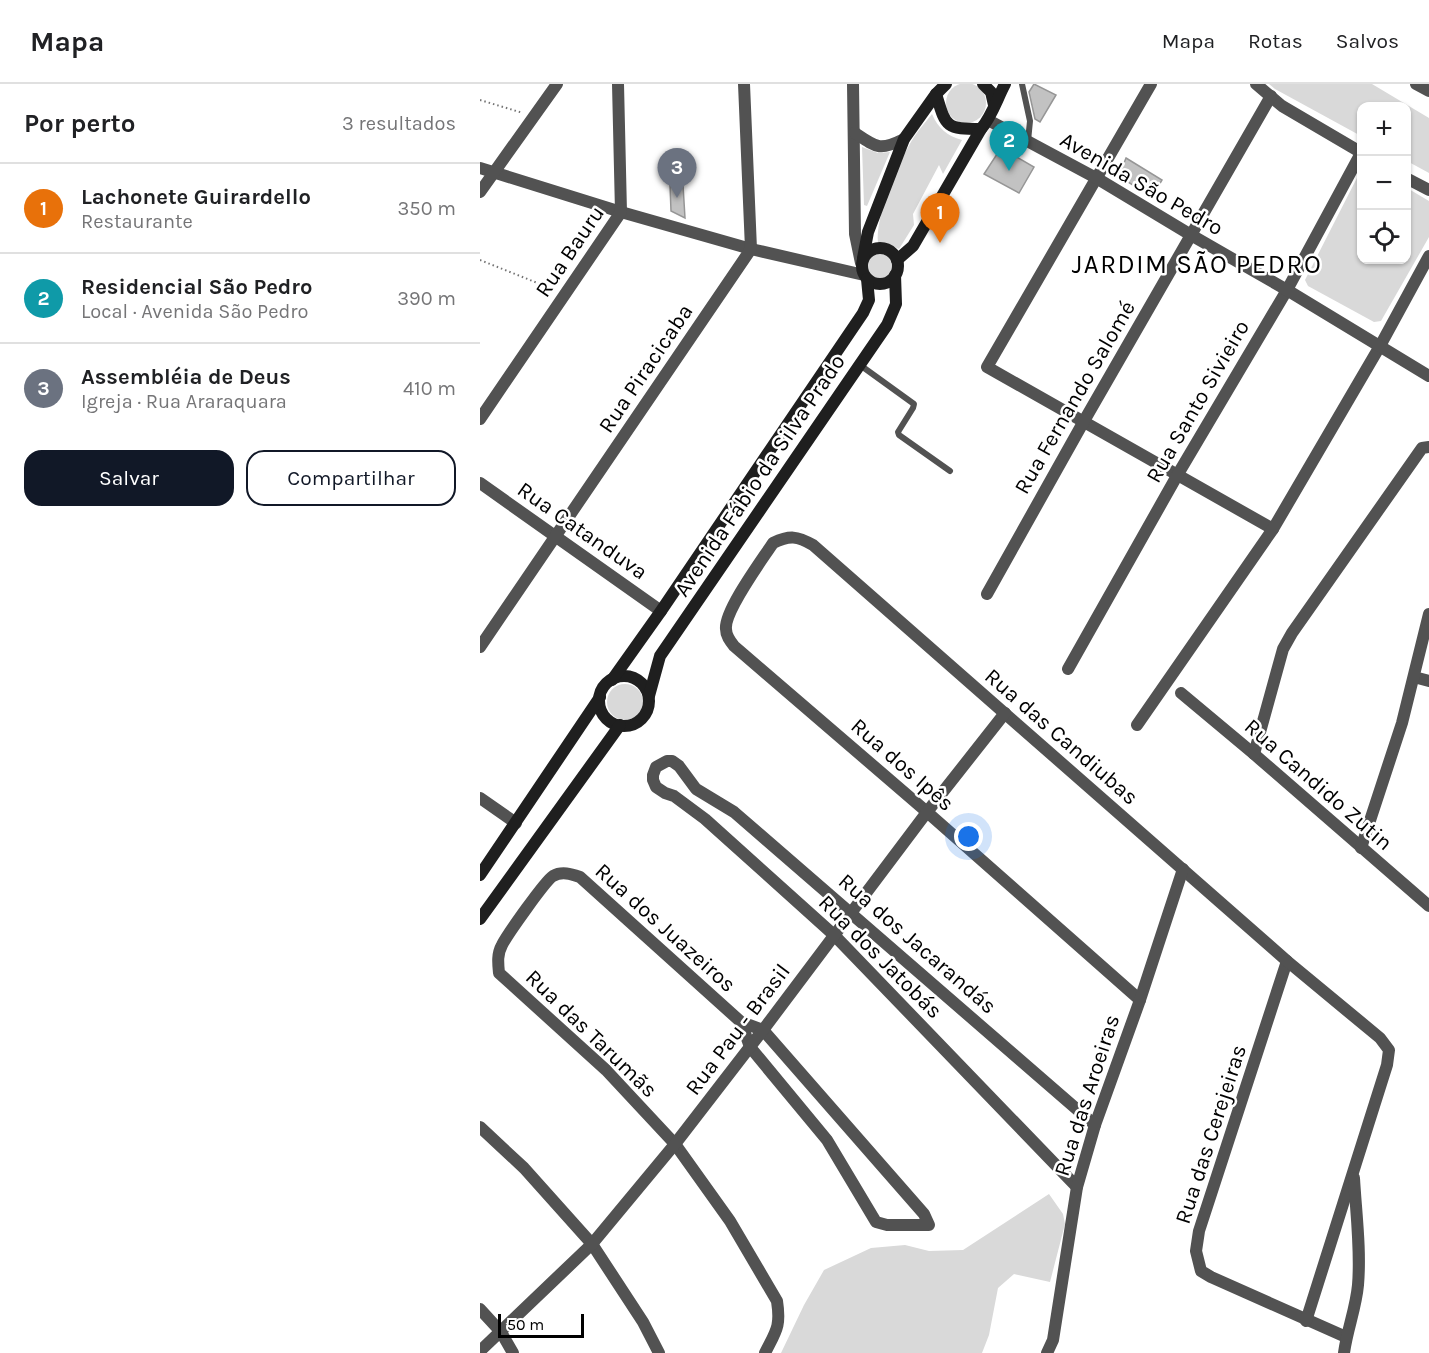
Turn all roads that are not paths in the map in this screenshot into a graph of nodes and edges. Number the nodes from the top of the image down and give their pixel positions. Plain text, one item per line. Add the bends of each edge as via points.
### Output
1 (557, 84) edge
2 (618, 84) edge
3 (744, 84) edge
4 (853, 84) edge
5 (946, 84) edge
6 (983, 84) edge
7 (1005, 84) edge
8 (1022, 84) edge
9 (1151, 84) edge
10 (1256, 84) edge
11 (1416, 84) edge
12 (1429, 91) edge
13 (936, 94) junction
14 (1271, 96) junction
15 (994, 105) junction
16 (984, 124) junction
17 (855, 133) junction
18 (904, 139) junction
19 (1028, 141) junction
20 (1357, 151) edge
21 (1359, 156) edge
22 (480, 168) edge
23 (494, 171) junction
24 (1098, 179) junction
25 (1411, 180) edge
26 (1429, 190) edge
27 (480, 192) edge
28 (621, 212) junction
29 (1191, 235) junction
30 (751, 249) junction
31 (1429, 256) edge
32 (897, 260) junction
33 (864, 269) junction
34 (896, 275) junction
35 (1287, 290) junction
36 (1380, 346) junction
37 (860, 364) junction
38 (1429, 376) edge
39 (480, 419) edge
40 (1084, 422) junction
41 (1429, 447) edge
42 (950, 471) dead end
43 (1178, 474) junction
44 (480, 483) edge
45 (1273, 529) junction
46 (556, 536) junction
47 (987, 594) dead end
48 (661, 611) junction
49 (1429, 614) edge
50 (725, 627) joint
51 (480, 647) edge
52 (1068, 669) dead end
53 (1414, 677) junction
54 (612, 680) junction
55 (1429, 681) edge
56 (1181, 693) dead end
57 (649, 696) junction
58 (600, 697) junction
59 (1005, 713) junction
60 (1137, 724) dead end
61 (620, 725) junction
62 (1254, 754) junction
63 (656, 767) joint
64 (480, 798) edge
65 (927, 812) junction
66 (516, 823) junction
67 (1361, 848) junction
68 (1183, 869) junction
69 (480, 875) edge
70 (1429, 906) edge
71 (851, 912) junction
72 (480, 919) edge
73 (834, 935) junction
74 (497, 959) joint
75 (1287, 961) junction
76 (1140, 1000) junction
77 (741, 1022) junction
78 (763, 1030) junction
79 (750, 1047) junction
80 (1095, 1125) junction
81 (480, 1127) edge
82 (675, 1144) junction
83 (1353, 1170) junction
84 (1077, 1186) junction
85 (592, 1244) junction
86 (480, 1309) edge
87 (1306, 1321) junction
88 (501, 1332) junction
89 (1346, 1337) junction
90 (1053, 1340) junction
91 (480, 1352) edge
92 (513, 1353) edge
93 (659, 1353) edge
94 (765, 1353) edge
95 (1047, 1353) edge
96 (1058, 1353) edge
97 (1344, 1353) edge

1 - 23 street
2 - 28 street, Rua Bauru
3 - 30 street
4 - 17 street
5 - 13 main road, Avenida Fábio da Silva Prado
6 - 15 main road via 991,92
7 - 15 main road
8 - 19 lane via 1030,121
9 - 24 street
10 - 14 street
11 - 12 street
13 - 16 main road via 947,124 958,129
13 - 18 main road, Avenida Fábio da Silva Prado
14 - 20 street
14 - 29 street, Rua Fernando Salomé
15 - 16 main road
16 - 19 street, Avenida São Pedro
16 - 32 main road via 913,246
17 - 18 street via 871,144 887,147
17 - 33 street via 855,234
18 - 33 main road, Avenida Fábio da Silva Prado via 868,232
19 - 24 street, Avenida São Pedro
21 - 35 street, Rua Santo Sivieiro
22 - 23 street
23 - 27 street
23 - 28 street
24 - 29 street, Avenida São Pedro
24 - 40 street via 987,367
25 - 26 street
28 - 30 street
28 - 39 street, Rua Bauru
29 - 35 street, Avenida São Pedro
29 - 40 street, Rua Fernando Salomé
30 - 33 street
30 - 46 street, Rua Piracicaba
31 - 36 street
32 - 33 main road via 890,251 878,248 872,250
32 - 34 main road
33 - 34 main road via 871,282 887,283
33 - 48 main road, Avenida Fábio da Silva Prado via 869,300 863,313
34 - 37 main road, Avenida Fábio da Silva Prado via 896,304 887,325
35 - 36 street, Avenida São Pedro
35 - 43 street, Rua Santo Sivieiro
36 - 38 street, Avenida São Pedro
36 - 45 street
37 - 42 lane via 914,404 899,435
37 - 57 main road, Avenida Fábio da Silva Prado via 660,656
40 - 43 street
40 - 47 street, Rua Fernando Salomé
41 - 62 street via 1422,448 1292,633 1283,650
43 - 45 street
43 - 52 street, Rua Santo Sivieiro
44 - 46 street, Rua Catanduva
45 - 60 street
46 - 48 street, Rua Catanduva
46 - 51 street, Rua Piracicaba
48 - 54 main road, Avenida Fábio da Silva Prado
49 - 53 street
50 - 59 street, Rua das Candiubas via 731,609 773,543 795,537 813,545
50 - 65 street, Rua dos Ipês via 734,646
53 - 55 street
53 - 67 street
54 - 57 main road via 622,676 635,678
54 - 58 main road
56 - 62 street, Rua Candido Zutin
57 - 61 main road via 642,718
58 - 61 main road via 606,718
58 - 66 main road
59 - 65 street, Rua Pau - Brasil
59 - 68 street, Rua das Candiubas
61 - 72 main road
62 - 67 street, Rua Candido Zutin
63 - 71 street, Rua dos Jacarandás via 666,761 680,766 696,789 734,812
63 - 73 street, Rua dos Jatobás via 656,787 705,819
64 - 66 street
65 - 71 street, Rua Pau - Brasil
65 - 76 street, Rua dos Ipês
66 - 69 main road
67 - 70 street, Rua Candido Zutin
68 - 75 street, Rua das Candiubas
68 - 76 street, Rua das Aroeiras
71 - 73 street, Rua Pau - Brasil
71 - 80 street, Rua dos Jacarandás
73 - 78 street, Rua Pau - Brasil
73 - 84 street, Rua dos Jatobás
74 - 77 street, Rua dos Juazeiros via 502,945 551,877 562,873 580,877
74 - 82 street, Rua das Tarumãs via 499,973 606,1070
75 - 83 street, Rua das Candiubas via 1380,1038 1389,1050
75 - 87 street, Rua das Cerejeiras via 1199,1231 1196,1251 1201,1271
76 - 80 street, Rua das Aroeiras
77 - 78 street, Rua dos Juazeiros
77 - 79 street, Rua dos Juazeiros
78 - 79 street, Rua Pau - Brasil
78 - 79 street, Rua dos Juazeiros via 924,1214 929,1225 876,1222 827,1140
79 - 82 street, Rua Pau - Brasil
80 - 84 street, Rua das Aroeiras
81 - 85 street via 524,1168
82 - 85 street, Rua Pau - Brasil
82 - 94 street, Rua das Tarumãs via 730,1221 777,1301 778,1327
83 - 87 street
83 - 89 street via 1359,1264 1358,1287
84 - 90 street, Rua das Aroeiras
85 - 88 street, Rua Pau - Brasil
85 - 93 street
86 - 88 street
87 - 89 street, Rua das Cerejeiras
88 - 91 street, Rua Pau - Brasil
88 - 92 street
89 - 97 street
90 - 95 street, Rua das Aroeiras
90 - 96 street, Rua das Aroeiras

